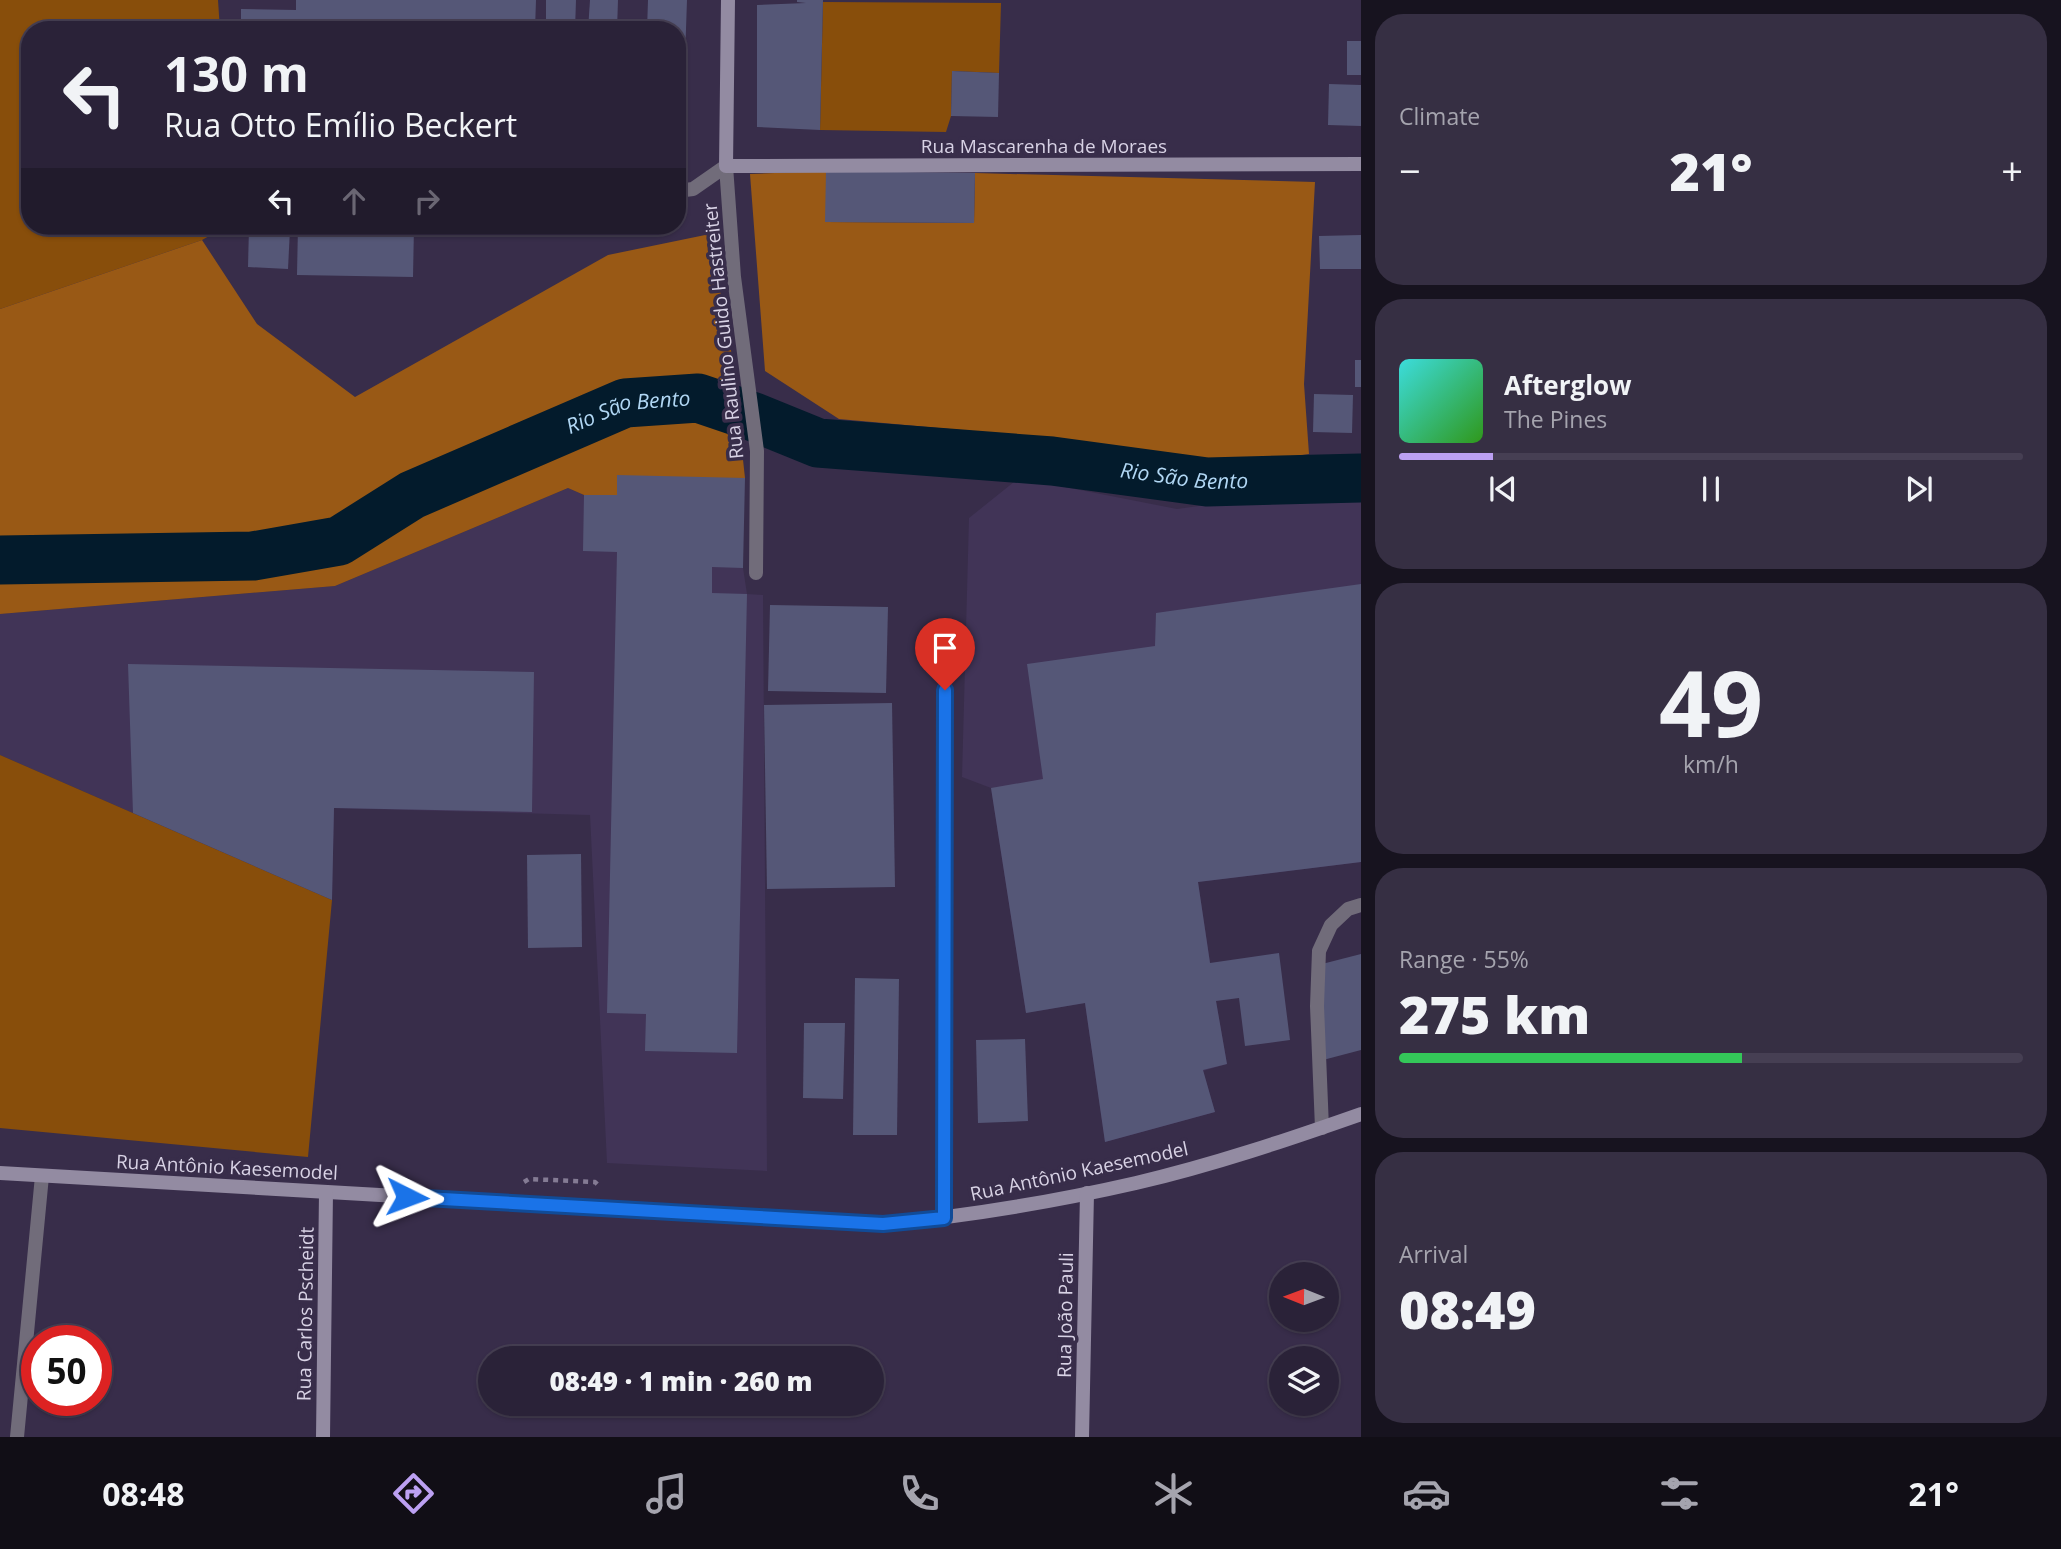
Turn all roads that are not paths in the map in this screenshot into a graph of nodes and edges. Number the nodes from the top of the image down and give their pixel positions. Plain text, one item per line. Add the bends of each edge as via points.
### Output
1 (728, 0) edge
2 (1361, 164) edge
3 (726, 166) junction
4 (686, 190) edge
5 (756, 573) dead end
6 (945, 690) dead end
7 (1361, 905) edge
8 (1361, 1114) edge
9 (1322, 1128) junction
10 (0, 1173) edge
11 (42, 1176) junction
12 (326, 1192) junction
13 (1087, 1193) junction
14 (944, 1218) junction
15 (17, 1437) edge
16 (323, 1437) edge
17 (1082, 1437) edge

1 - 3 main road, Rua Raulino Guido Hastreiter
2 - 3 main road, Rua Mascarenha de Moraes
3 - 4 street
3 - 5 street, Rua Raulino Guido Hastreiter via 734,277 757,451
6 - 14 street
7 - 9 street via 1348,909 1331,925 1319,951
8 - 9 main road, Rua Antônio Kaesemodel
9 - 13 main road, Rua Antônio Kaesemodel via 1200,1166
10 - 11 main road, Rua Antônio Kaesemodel
11 - 12 main road, Rua Antônio Kaesemodel
11 - 15 street
12 - 14 main road, Rua Antônio Kaesemodel via 883,1224
12 - 16 main road, Rua Carlos Pscheidt
13 - 14 main road, Rua Antônio Kaesemodel
13 - 17 main road, Rua João Pauli

